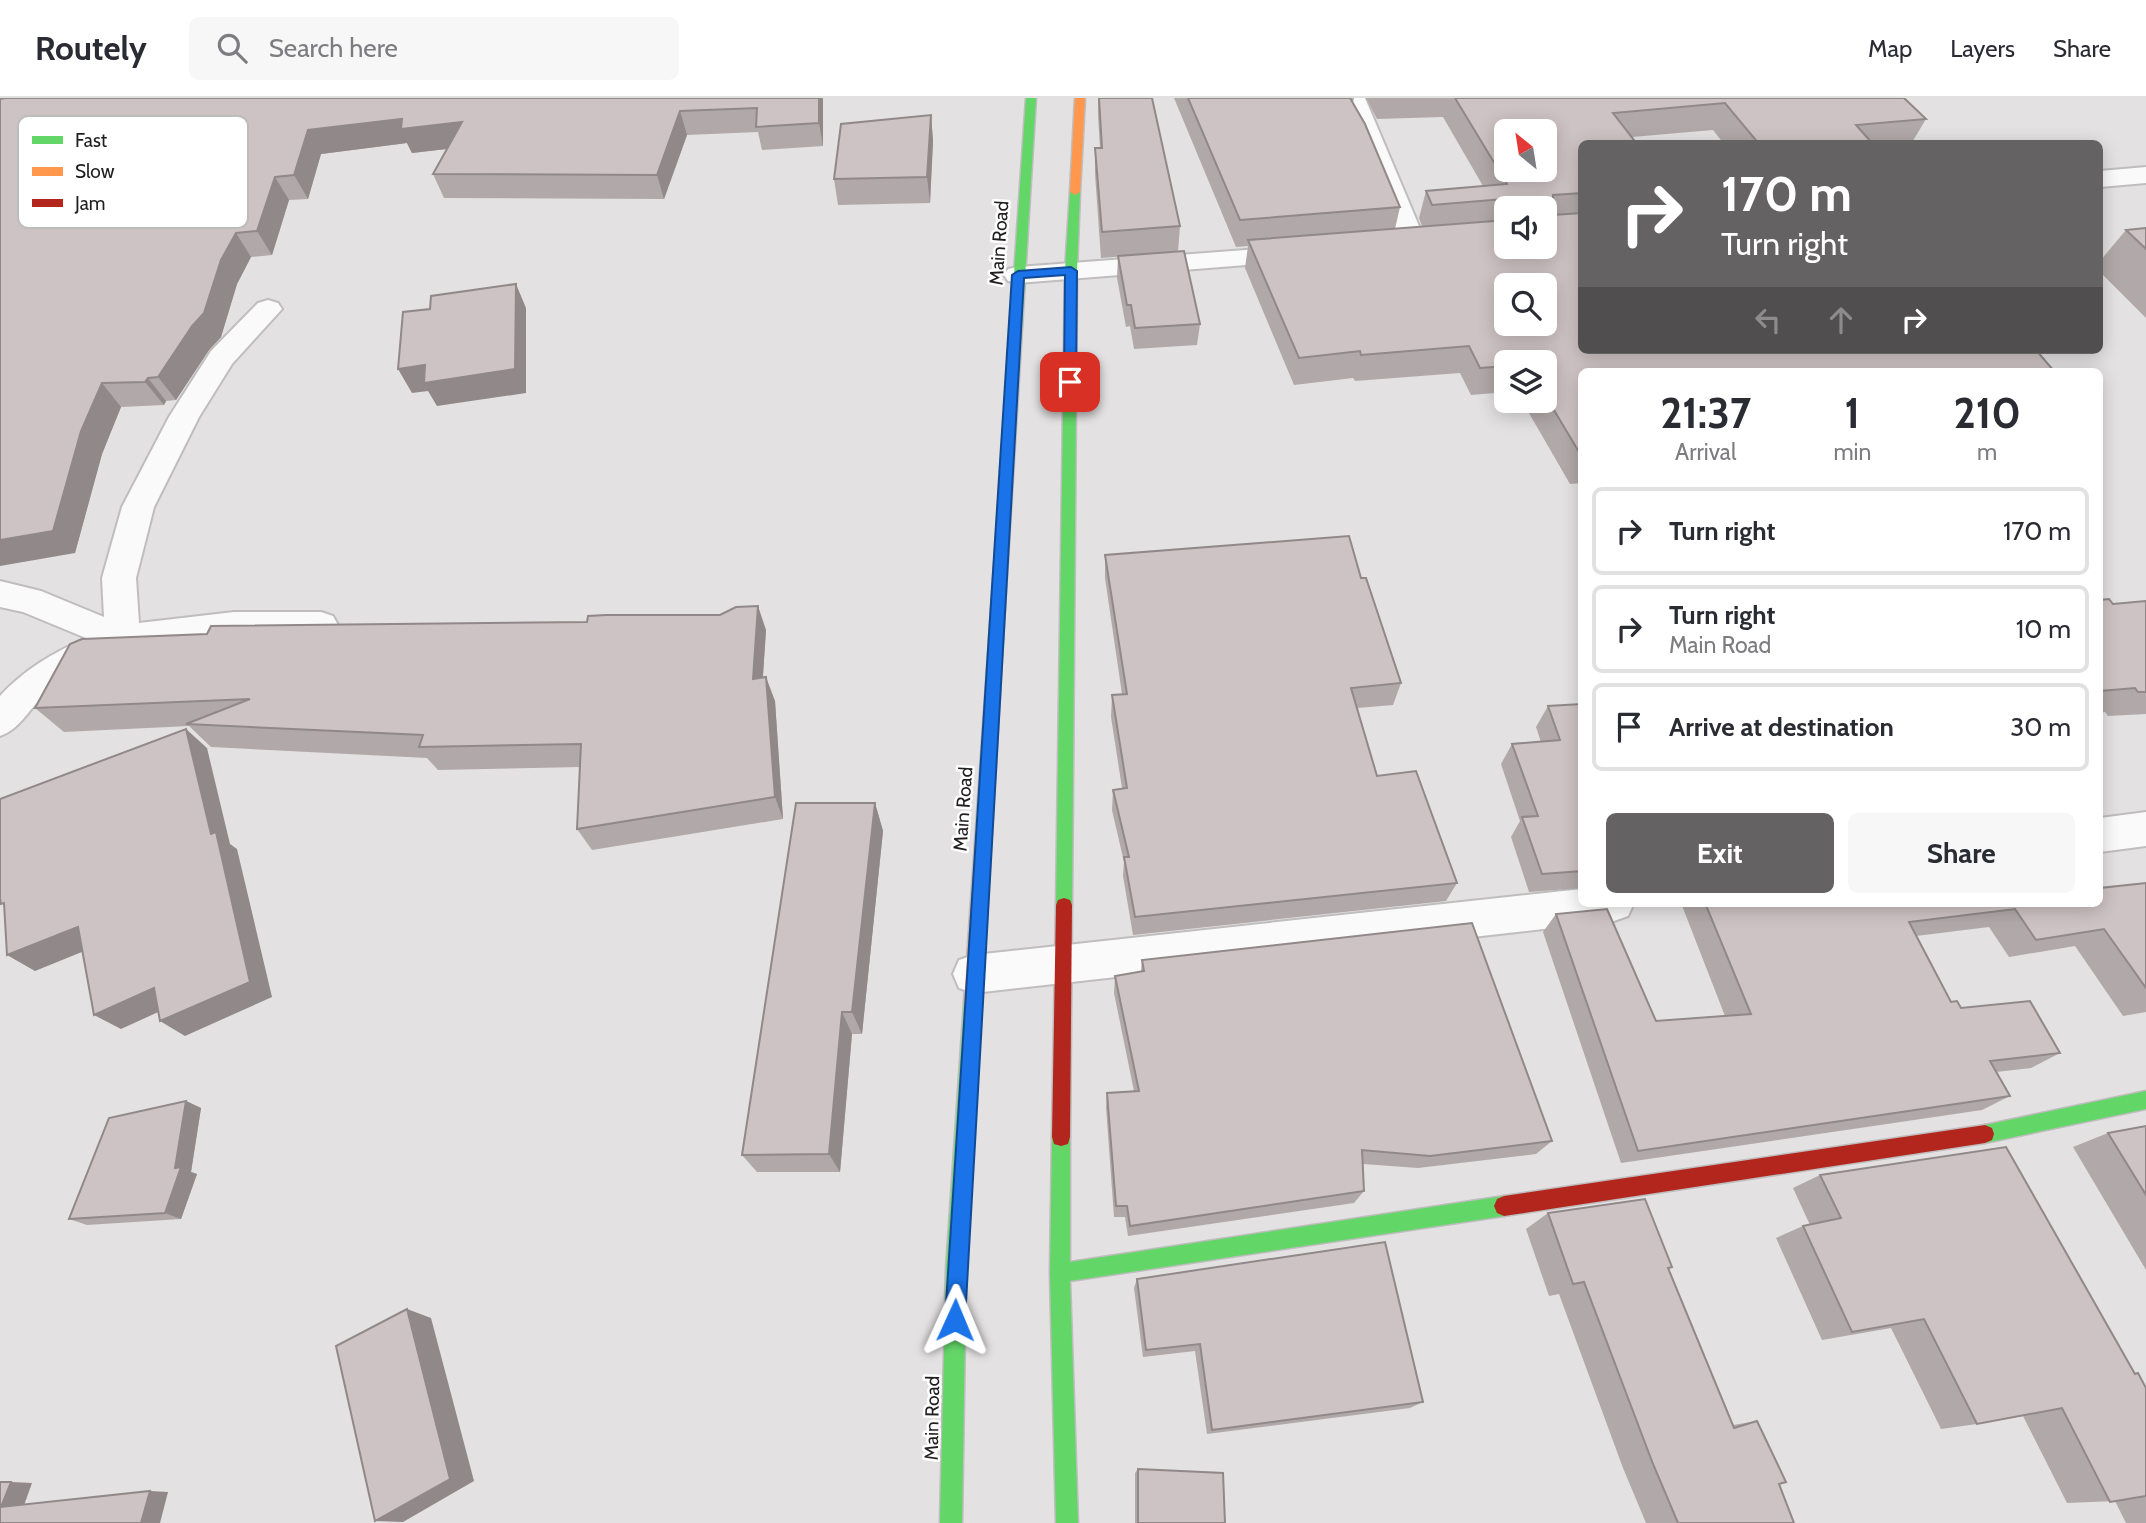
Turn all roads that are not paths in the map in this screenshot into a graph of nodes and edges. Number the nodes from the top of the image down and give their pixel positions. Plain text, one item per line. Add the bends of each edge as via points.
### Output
1 (1031, 98) edge
2 (1080, 98) edge
3 (1353, 98) edge
4 (2146, 175) edge
5 (2103, 179) edge
6 (1386, 247) edge
7 (1318, 252) edge
8 (1071, 271) junction
9 (1018, 275) junction
10 (268, 309) dead end
11 (0, 594) edge
12 (346, 626) edge
13 (123, 639) junction
14 (0, 721) edge
15 (2146, 830) edge
16 (2103, 835) edge
17 (1578, 907) edge
18 (1063, 962) junction
19 (974, 974) junction
20 (2146, 1100) edge
21 (1060, 1273) junction
22 (951, 1523) edge
23 (1067, 1523) edge

1 - 9 main road, Main Road
2 - 8 main road
3 - 6 street via 1427,243
4 - 5 street
7 - 8 street
8 - 9 street
8 - 18 main road
9 - 19 main road, Main Road
10 - 13 street via 221,358 184,417 138,508 120,578
11 - 13 street via 29,600
12 - 13 street via 211,625
13 - 14 street via 63,664 16,698
15 - 16 street
17 - 18 street
18 - 19 street
18 - 21 main road
19 - 22 main road, Main Road via 956,1269
20 - 21 main road via 1996,1152
21 - 23 main road

